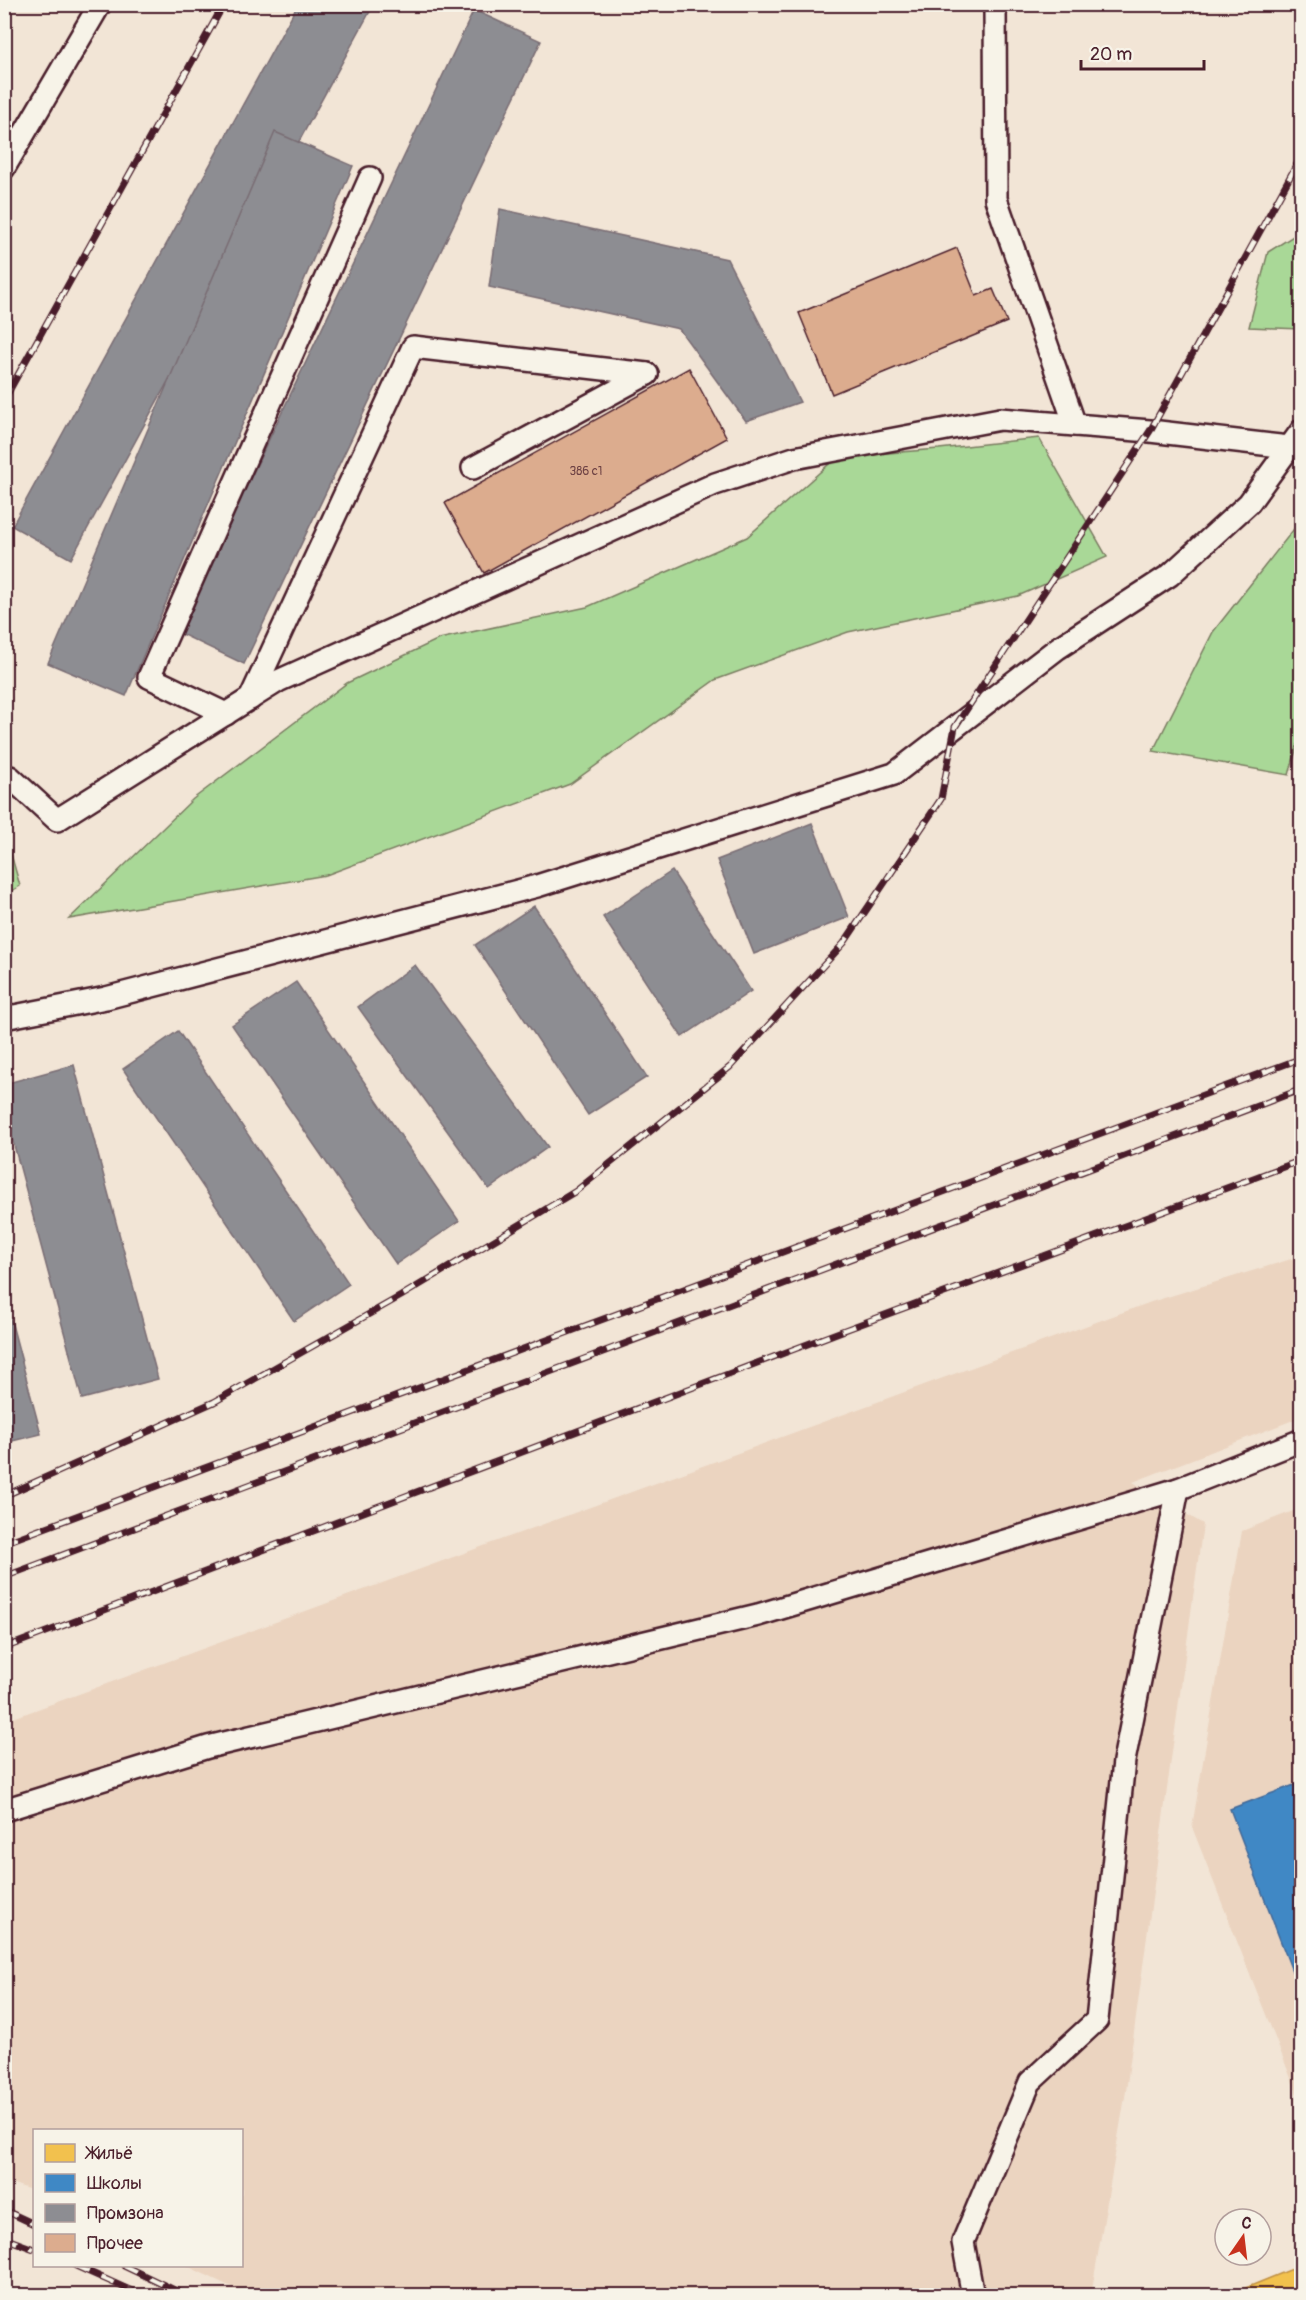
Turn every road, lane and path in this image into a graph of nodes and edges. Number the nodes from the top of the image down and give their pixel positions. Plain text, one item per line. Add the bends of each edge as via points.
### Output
1 (100, 4) edge
2 (995, 4) edge
3 (4, 168) edge
4 (370, 178) dead end
5 (1075, 425) junction
6 (1295, 439) edge
7 (473, 468) dead end
8 (249, 699) junction
9 (226, 714) junction
10 (10, 777) dead end
11 (4, 1018) edge
12 (1302, 1440) edge
13 (1178, 1489) junction
14 (4, 1810) edge
15 (973, 2295) edge

1 - 3 lane
2 - 5 lane via 996,199
4 - 9 lane via 149,677
5 - 6 lane
5 - 8 lane via 1000,419 794,458 715,484 278,681
6 - 11 lane via 1249,503 1170,575 1058,648 894,774 537,886 106,999
7 - 8 lane via 647,374 414,347
8 - 9 lane
9 - 10 lane via 57,820
12 - 13 lane
13 - 14 lane via 758,1616 208,1748
13 - 15 lane via 1124,1761 1097,2020 1030,2082 963,2242

